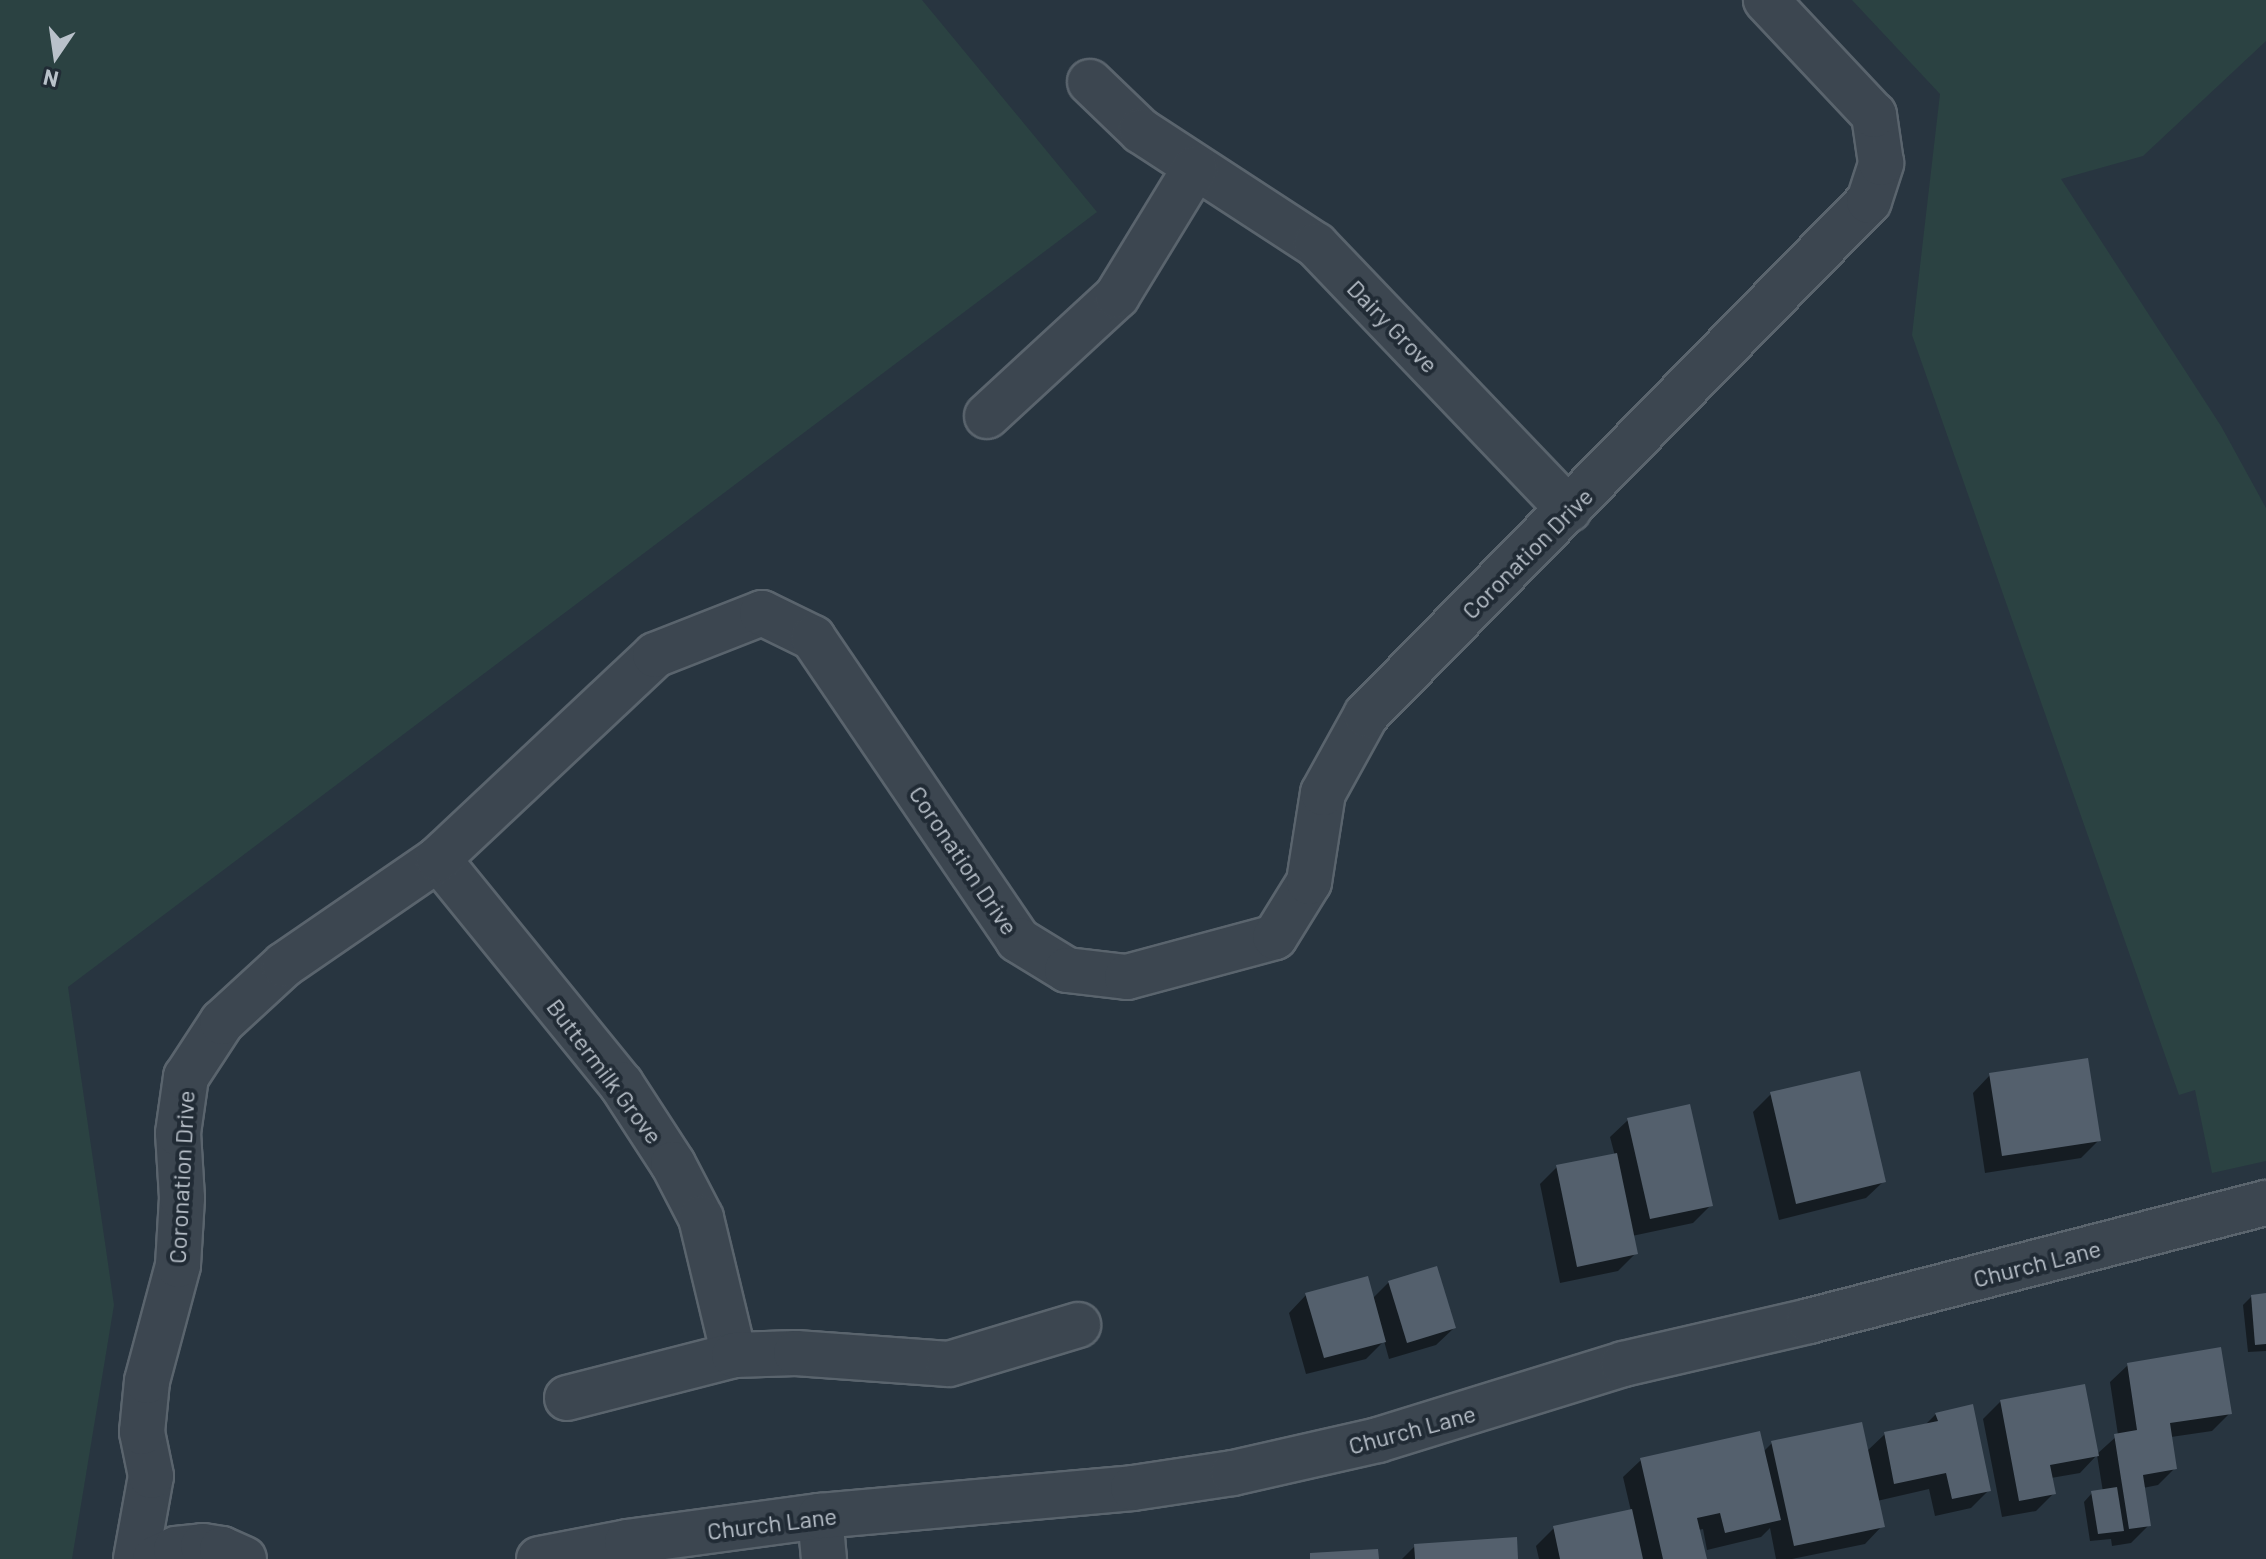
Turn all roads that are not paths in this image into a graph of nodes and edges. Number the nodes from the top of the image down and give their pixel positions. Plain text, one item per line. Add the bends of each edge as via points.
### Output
1 (1766, 0) edge
2 (1090, 82) dead end
3 (1195, 168) junction
4 (987, 416) dead end
5 (1569, 510) junction
6 (438, 859) junction
7 (2266, 1203) edge
8 (1078, 1325) dead end
9 (734, 1355) junction
10 (567, 1398) dead end
11 (151, 1476) junction
12 (820, 1516) junction
13 (235, 1555) edge
14 (136, 1559) edge
15 (155, 1559) edge
16 (539, 1559) edge
17 (824, 1559) edge

1 - 5 street, Coronation Drive via 1874,115 1881,163 1869,201
2 - 3 street, Dairy Grove via 1141,131
3 - 4 street via 1117,296
3 - 5 street, Dairy Grove via 1316,245
5 - 6 street, Coronation Drive via 1366,715 1323,793 1309,882 1275,937 1127,977 1067,970 1018,940 813,638 762,613 655,655
6 - 9 street, Buttermilk Grove via 621,1084 673,1164 701,1218
6 - 11 street, Coronation Drive via 284,965 222,1022 186,1077 178,1133 178,1265 147,1381 142,1432
7 - 12 street, Church Lane via 1623,1364 1393,1436 1233,1473 1133,1488
8 - 9 street via 949,1364 796,1353
9 - 10 street
11 - 13 street, Coronation Drive
11 - 14 street, Coronation Drive
12 - 16 street, Church Lane
12 - 17 street
13 - 15 street via 176,1549

